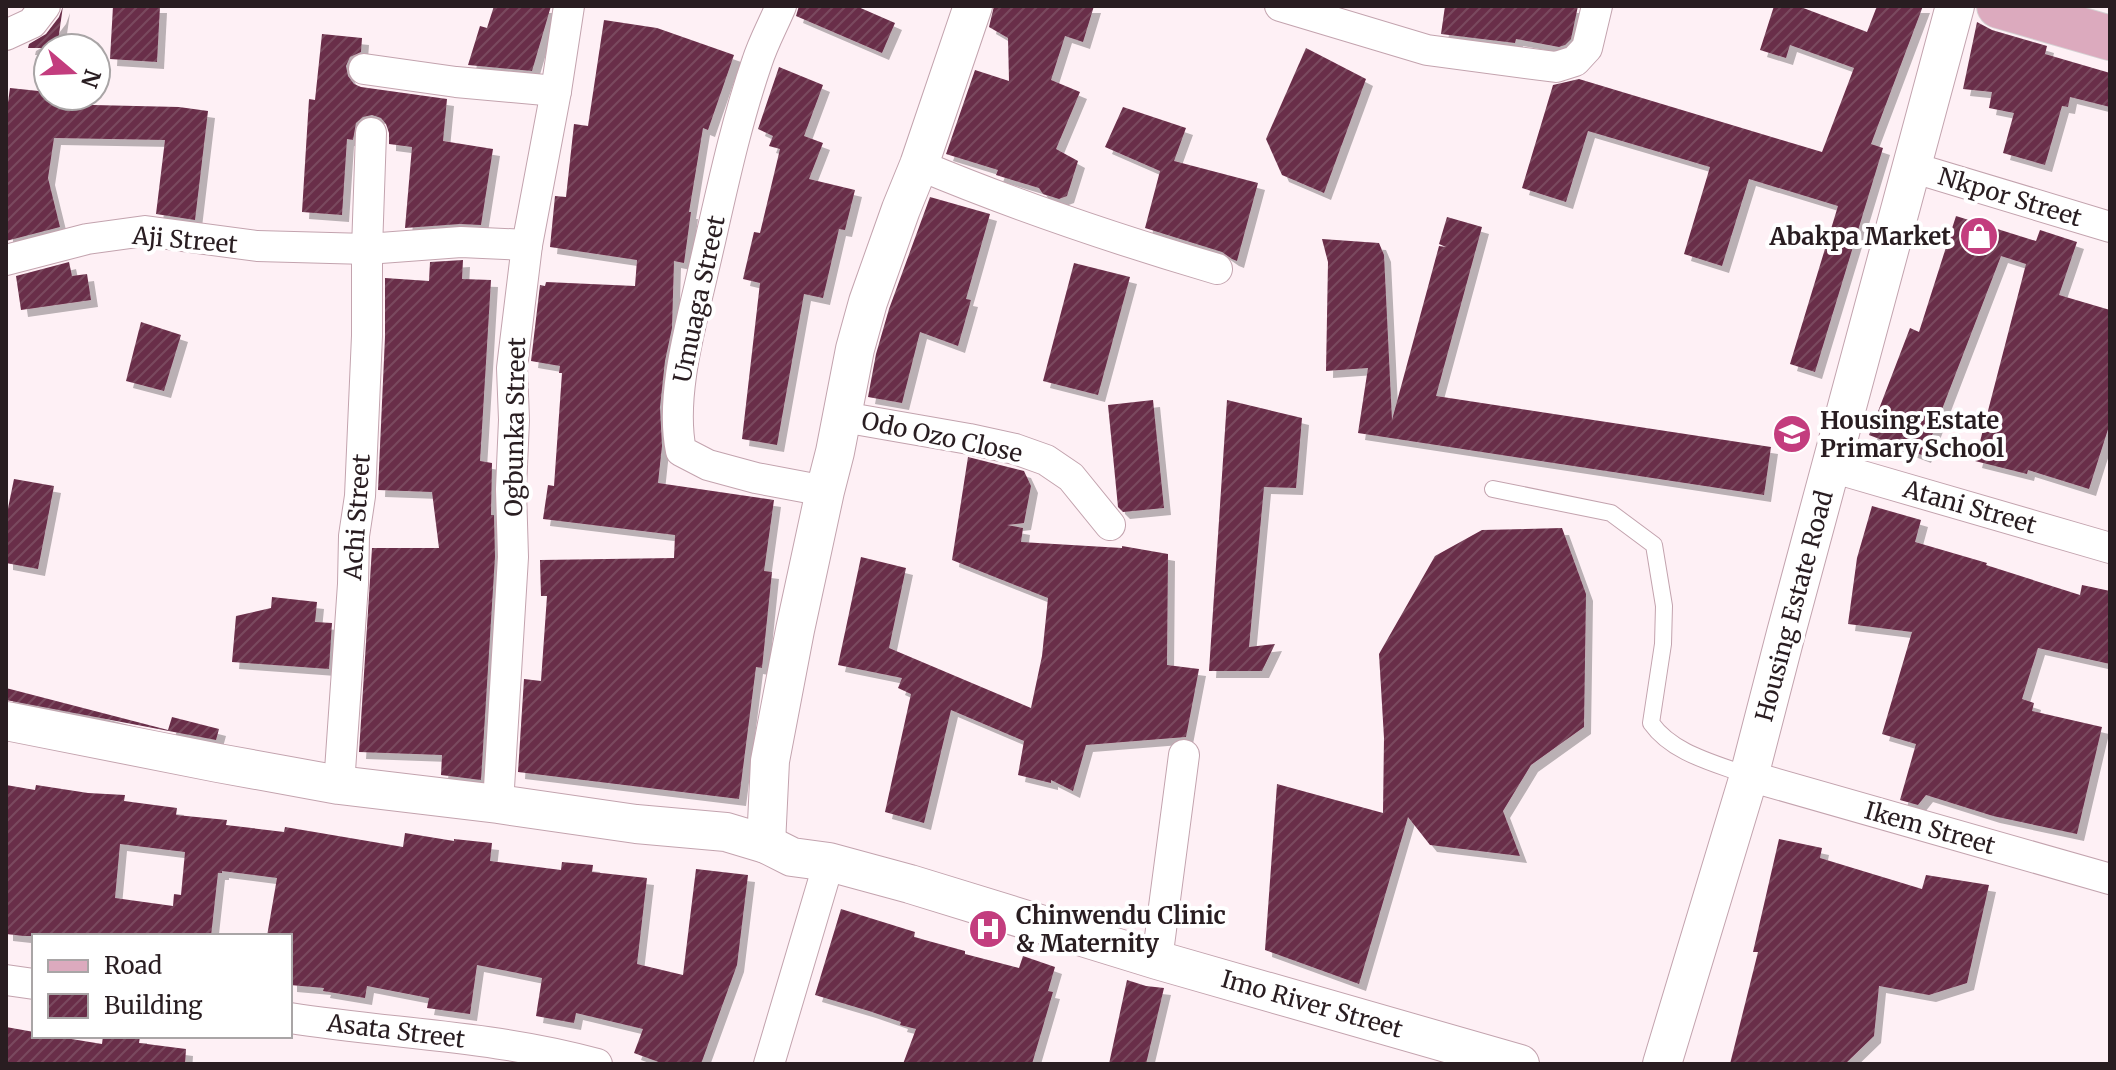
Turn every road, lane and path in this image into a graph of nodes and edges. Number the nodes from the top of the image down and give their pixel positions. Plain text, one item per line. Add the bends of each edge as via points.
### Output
1 (45, 6) edge
2 (569, 6) edge
3 (781, 6) edge
4 (973, 6) edge
5 (1280, 6) edge
6 (1597, 6) edge
7 (1955, 6) edge
8 (1999, 6) edge
9 (2080, 6) edge
10 (2110, 15) edge
11 (6, 35) edge
12 (2110, 38) edge
13 (364, 69) dead end
14 (556, 91) junction
15 (371, 133) dead end
16 (919, 165) junction
17 (1911, 167) junction
18 (2110, 227) edge
19 (527, 245) junction
20 (367, 249) junction
21 (6, 260) edge
22 (1217, 269) dead end
23 (843, 417) junction
24 (1831, 467) junction
25 (1493, 489) dead end
26 (825, 491) junction
27 (1110, 525) dead end
28 (2110, 548) edge
29 (6, 721) edge
30 (1184, 755) dead end
31 (1749, 776) junction
32 (339, 785) junction
33 (498, 804) junction
34 (766, 844) junction
35 (829, 862) junction
36 (2110, 879) edge
37 (1157, 960) junction
38 (6, 980) edge
39 (32, 984) edge
40 (292, 1018) edge
41 (597, 1064) edge
42 (769, 1064) edge
43 (1520, 1064) edge
44 (1662, 1064) edge

1 - 11 street via 32,23
2 - 14 street, Ogbunka Street
3 - 26 street, Umuaga Street via 757,61 728,165 688,339 677,433 681,451 708,465
4 - 16 street
5 - 6 street via 1427,50 1556,67 1575,61 1587,48
7 - 17 street, Housing Estate Road
8 - 12 main road
9 - 10 main road
13 - 14 street
14 - 19 street, Ogbunka Street
15 - 20 street, Achi Street
16 - 22 street via 1056,219
16 - 23 street via 868,302
17 - 18 street, Nkpor Street
17 - 24 street, Housing Estate Road
19 - 20 street, Aji Street via 461,242
19 - 33 street, Ogbunka Street via 512,368 513,557
20 - 21 street, Aji Street via 257,246 145,231 87,239
20 - 32 street, Achi Street via 360,496
23 - 26 street
23 - 27 street, Odo Ozo Close via 957,436 1046,460 1071,477
24 - 28 street, Atani Street
24 - 31 street, Housing Estate Road
25 - 31 lane via 1611,513 1654,545 1664,606 1651,723 1673,746
26 - 34 street via 770,761
29 - 32 street, Imo River Street
30 - 37 street
31 - 36 street, Ikem Street
31 - 44 street, Housing Estate Road
32 - 33 street, Imo River Street
33 - 34 street, Imo River Street via 726,832
34 - 35 street, Imo River Street via 792,857
35 - 37 street, Imo River Street
35 - 42 street
37 - 43 street, Imo River Street
38 - 39 street
40 - 41 street, Asata Street via 487,1042

